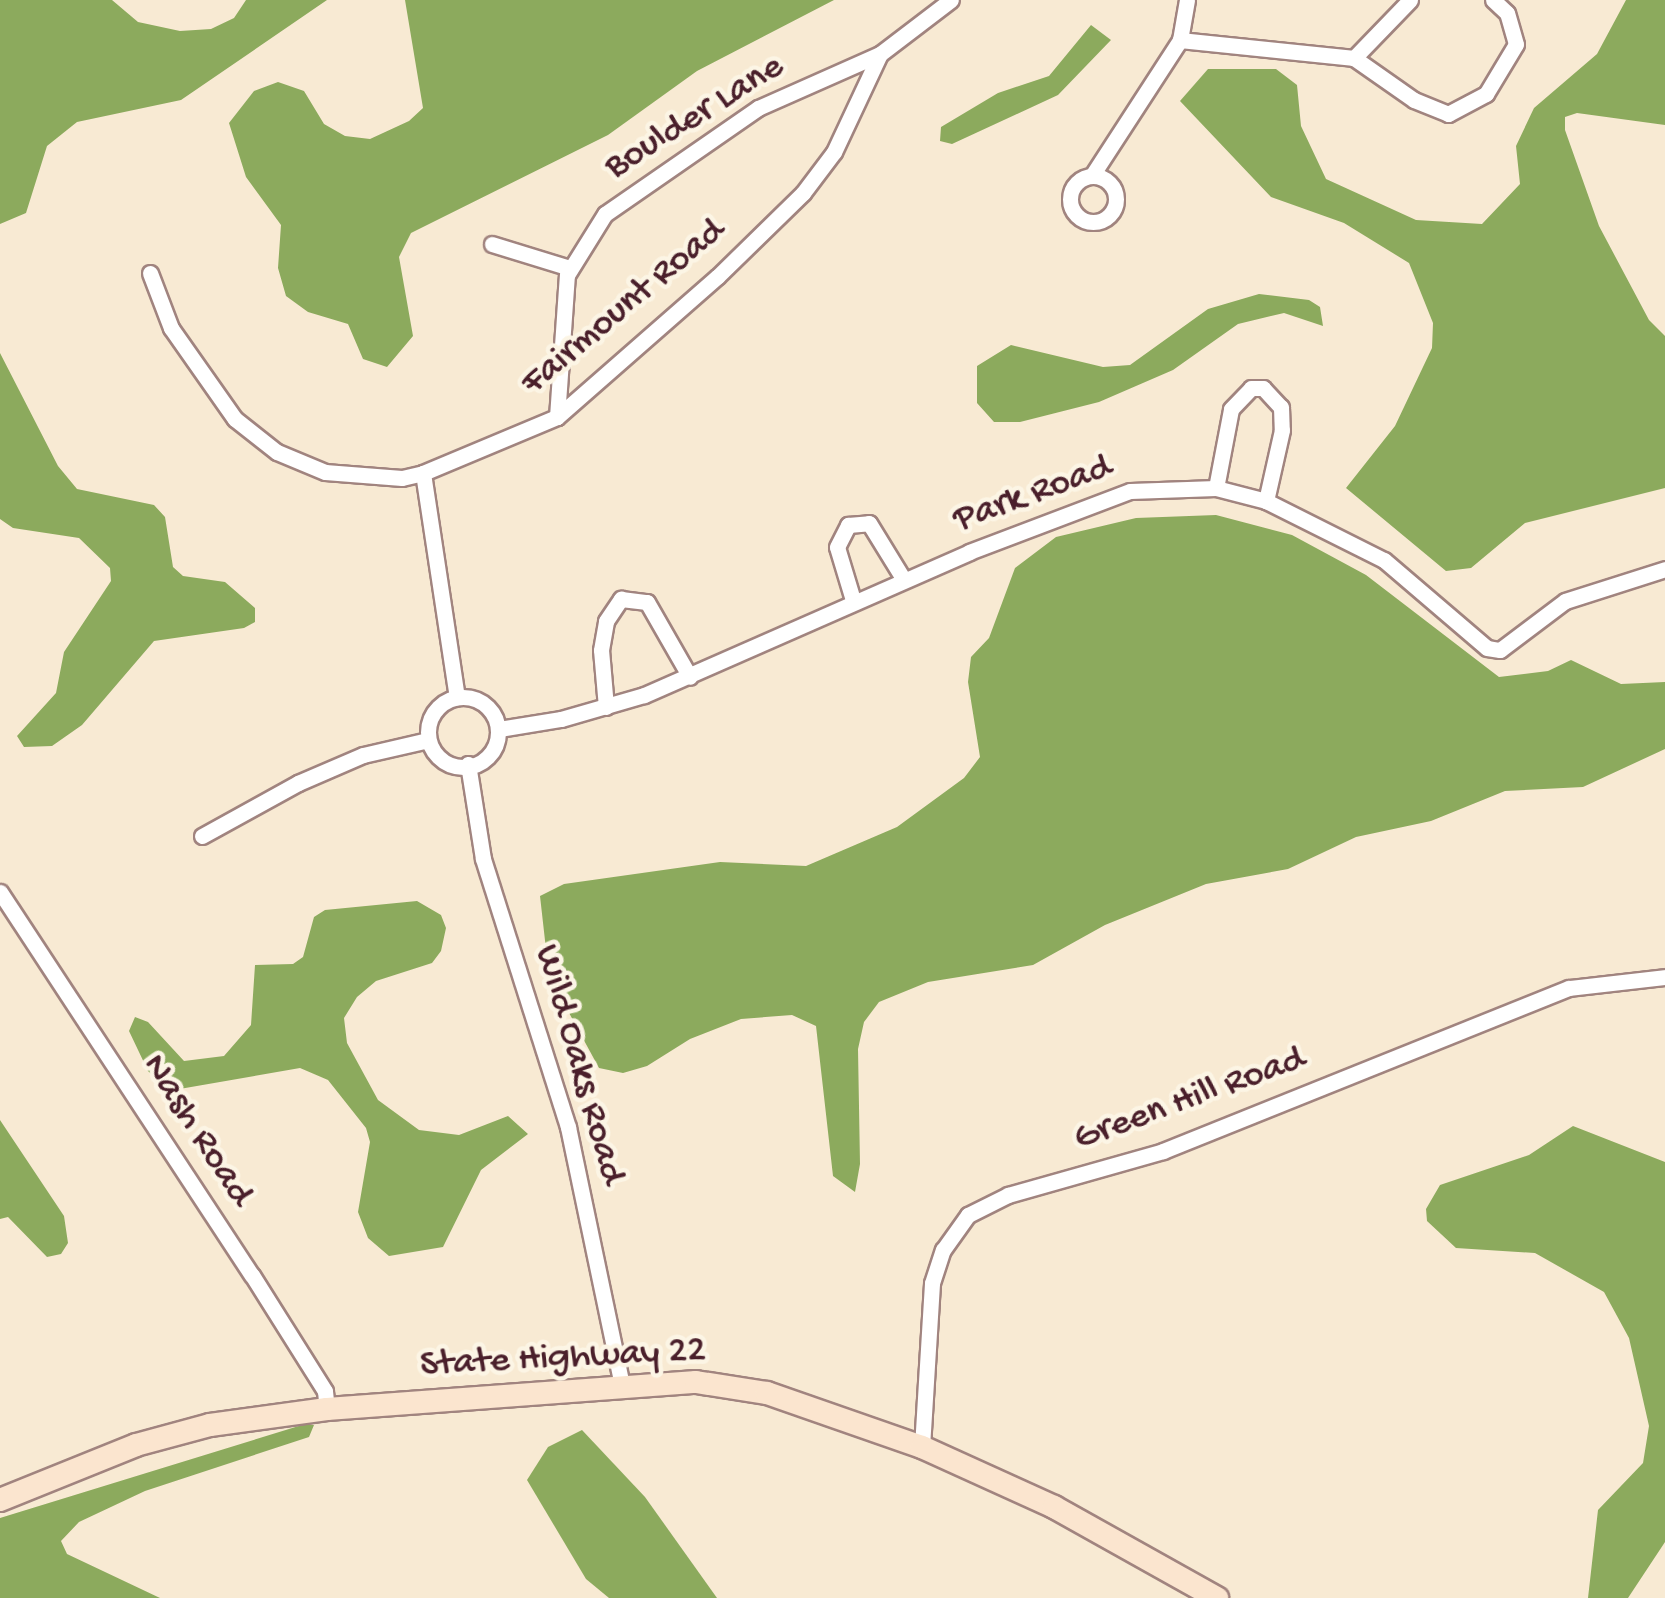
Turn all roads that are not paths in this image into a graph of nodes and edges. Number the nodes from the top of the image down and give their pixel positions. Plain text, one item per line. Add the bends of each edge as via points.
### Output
1 (951, 0) edge
2 (1187, 0) edge
3 (1410, 0) edge
4 (1493, 0) edge
5 (1180, 40) junction
6 (880, 54) junction
7 (1354, 58) junction
8 (1093, 174) dead end
9 (492, 244) dead end
10 (570, 268) junction
11 (150, 273) dead end
12 (557, 417) junction
13 (423, 473) junction
14 (1216, 488) junction
15 (1266, 501) junction
16 (1665, 569) edge
17 (904, 580) junction
18 (854, 600) junction
19 (690, 677) junction
20 (458, 697) junction
21 (606, 707) junction
22 (499, 729) junction
23 (424, 741) junction
24 (468, 764) junction
25 (202, 836) dead end
26 (0, 892) edge
27 (1665, 977) edge
28 (622, 1385) junction
29 (327, 1409) junction
30 (922, 1447) junction
31 (0, 1500) edge
32 (1217, 1598) edge

1 - 6 street
2 - 5 street
3 - 7 street
4 - 7 street via 1507,13 1516,44 1486,94 1448,114 1414,100
5 - 7 street
5 - 8 street
6 - 10 street, Boulder Lane via 758,108 658,172 604,214
6 - 12 street, Fairmount Road via 853,121 802,193
9 - 10 street
10 - 12 street, Boulder Lane
11 - 13 street, Fairmount Road via 171,328 235,419 277,452 325,472 402,478
12 - 13 street, Fairmount Road
13 - 20 street
14 - 15 street, Park Road
14 - 15 street via 1231,409 1251,388 1263,388 1281,408 1282,430
14 - 17 street, Park Road via 1130,490
15 - 16 street, Park Road via 1384,560 1487,648 1500,650 1565,601
17 - 18 street, Park Road
17 - 18 street via 869,523 848,525 837,548
18 - 19 street, Park Road
19 - 21 street, Park Road
19 - 21 street via 647,602 621,599 606,622 601,650
20 - 22 street via 486,705
20 - 23 street via 431,717
21 - 22 street, Park Road
22 - 24 street via 495,750
23 - 24 street via 442,762
23 - 25 street via 363,756 298,783
24 - 28 street, Wild Oaks Road via 483,859 568,1127
26 - 29 street, Nash Road via 325,1391
27 - 30 street, Green Hill Road via 1568,988 1163,1151 1008,1195 968,1216 942,1250 932,1283
28 - 29 main road, State Highway 22
28 - 30 main road, State Highway 22 via 734,1386
29 - 31 main road, State Highway 22 via 173,1434
30 - 32 main road, State Highway 22 via 1054,1507

